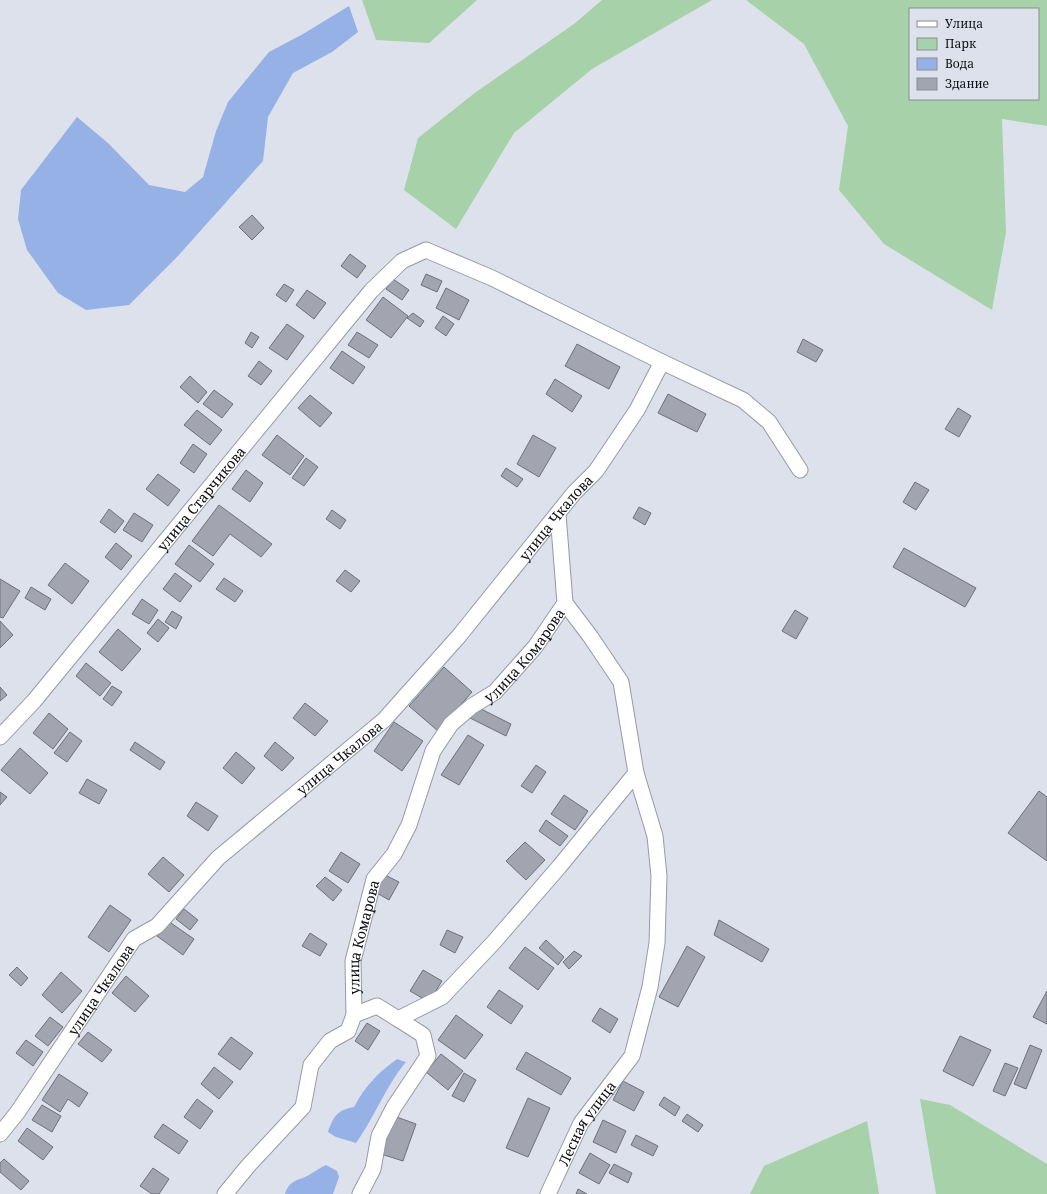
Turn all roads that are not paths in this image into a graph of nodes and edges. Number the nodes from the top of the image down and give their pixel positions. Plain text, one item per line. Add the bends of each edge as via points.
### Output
1 (662, 362) junction
2 (800, 470) dead end
3 (558, 514) junction
4 (565, 603) junction
5 (0, 737) edge
6 (636, 773) junction
7 (354, 1015) junction
8 (398, 1019) junction
9 (0, 1134) edge
10 (225, 1194) edge
11 (360, 1194) edge
12 (548, 1194) edge

1 - 2 street, улица Старчикова via 743,400 769,422
1 - 3 street, улица Чкалова via 637,410 596,470
1 - 5 street, улица Старчикова via 492,278 426,250 402,261 371,291 34,701
3 - 4 street
3 - 9 street, улица Чкалова via 460,636 384,720 218,858 157,926 134,939 17,1113
4 - 6 street via 621,682
4 - 7 street, улица Комарова via 535,647 505,681 495,692 472,706 451,724 434,751 409,825 394,854 374,879 353,961
6 - 8 street via 559,868 442,997
6 - 12 street, Лесная улица via 655,836 659,876 657,943 650,987 632,1056 581,1123
7 - 8 street via 377,1006
7 - 10 street, улица Комарова via 348,1030 330,1041 311,1065 303,1107
8 - 11 street via 423,1035 428,1056 394,1106 379,1136 373,1169

